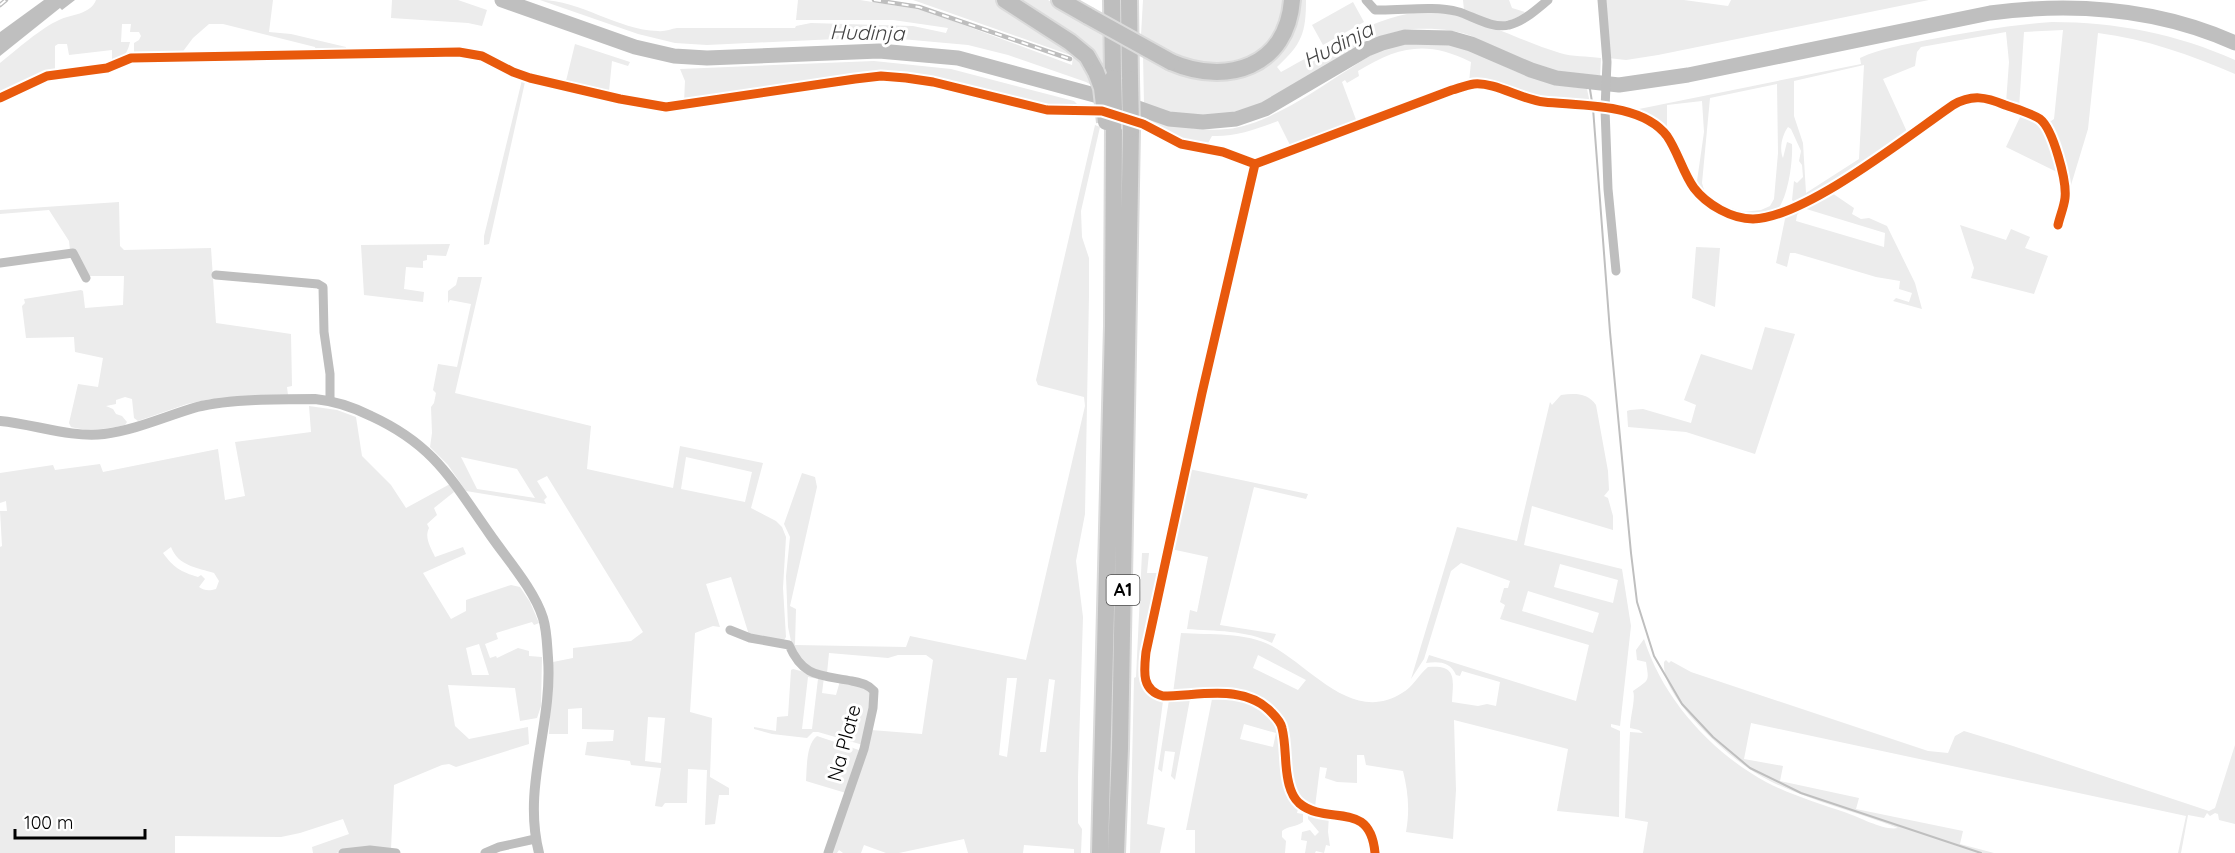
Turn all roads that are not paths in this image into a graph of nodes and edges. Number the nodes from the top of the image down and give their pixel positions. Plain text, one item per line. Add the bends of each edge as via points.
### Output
1 (1005, 0) edge
2 (1060, 0) edge
3 (1112, 0) edge
4 (1129, 0) edge
5 (1136, 0) edge
6 (1292, 0) edge
7 (1366, 0) edge
8 (1548, 0) edge
9 (1602, 0) edge
10 (1129, 23) junction
11 (1122, 78) junction
12 (0, 98) edge
13 (1603, 105) junction
14 (1117, 125) junction
15 (1255, 164) junction
16 (2058, 225) dead end
17 (0, 263) edge
18 (1616, 271) dead end
19 (216, 275) dead end
20 (86, 278) dead end
21 (330, 400) junction
22 (0, 421) edge
23 (730, 630) dead end
24 (536, 839) junction
25 (343, 853) edge
26 (396, 853) edge
27 (485, 853) edge
28 (539, 853) edge
29 (828, 853) edge
30 (1100, 853) edge
31 (1116, 853) edge
32 (1375, 853) edge

1 - 14 highway, bridge via 1087,56
2 - 6 highway, bridge via 1171,62 1190,70 1218,73 1263,57 1288,24
3 - 11 highway, A1
4 - 10 highway, A1
5 - 10 highway
7 - 8 street via 1375,10 1443,10 1507,26
9 - 13 street via 1607,63
10 - 11 highway, A1
11 - 14 highway, A1, bridge
12 - 15 street via 47,76 107,68 131,58 459,52 482,56 530,78 666,107 881,76 933,82 1047,110 1102,111 1143,124 1181,144
13 - 15 street via 1531,101 1473,84
13 - 16 street via 1656,124 1676,150 1694,188 1709,203 1752,219 1792,209 1852,175 1962,99 1982,97 2039,119 2048,128 2064,183
13 - 18 street
14 - 30 highway, A1
14 - 31 highway, A1 via 1120,736
15 - 32 street via 1146,652 1145,679 1155,694 1163,696 1245,696 1267,708 1282,727 1287,772 1296,800 1302,806 1357,819 1366,825
17 - 20 street via 73,252
19 - 21 street via 323,287
21 - 22 street via 214,404 103,434 71,433
21 - 24 street via 388,424 436,459 540,610 549,662 546,720 533,804
23 - 29 street, Na Plate via 789,645 804,669 865,684 874,691 864,749
24 - 27 street
24 - 28 street
25 - 26 street

